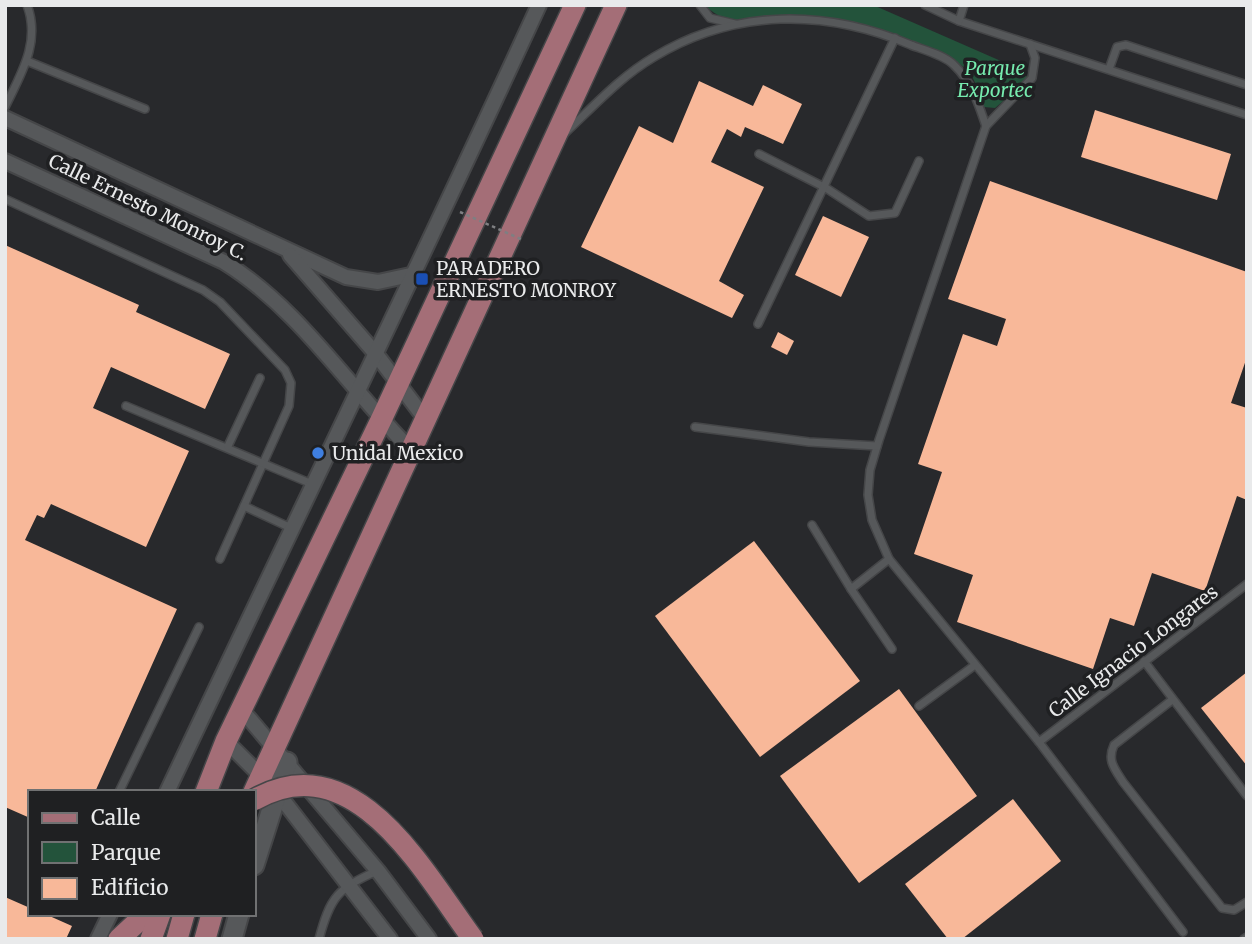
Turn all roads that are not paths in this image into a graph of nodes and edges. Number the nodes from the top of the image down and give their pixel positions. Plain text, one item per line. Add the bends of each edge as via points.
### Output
1 (27, 5) edge
2 (539, 5) edge
3 (575, 5) edge
4 (616, 5) edge
5 (700, 5) edge
6 (925, 5) edge
7 (964, 5) edge
8 (959, 21) junction
9 (736, 24) junction
10 (895, 38) junction
11 (1030, 44) junction
12 (27, 61) junction
13 (1109, 69) junction
14 (1247, 85) edge
15 (5, 107) edge
16 (145, 109) dead end
17 (1247, 115) edge
18 (5, 118) edge
19 (986, 126) junction
20 (550, 146) junction
21 (759, 154) dead end
22 (5, 160) edge
23 (919, 161) dead end
24 (826, 188) junction
25 (5, 199) edge
26 (286, 251) junction
27 (415, 274) junction
28 (758, 324) dead end
29 (376, 354) junction
30 (260, 378) dead end
31 (398, 384) junction
32 (356, 390) junction
33 (126, 406) dead end
34 (381, 420) junction
35 (426, 420) junction
36 (695, 427) dead end
37 (228, 446) junction
38 (877, 446) junction
39 (411, 450) junction
40 (263, 463) junction
41 (312, 484) junction
42 (244, 506) junction
43 (811, 525) dead end
44 (291, 528) junction
45 (220, 559) dead end
46 (889, 559) junction
47 (1247, 584) edge
48 (851, 589) junction
49 (199, 627) dead end
50 (892, 649) dead end
51 (1144, 661) junction
52 (975, 665) junction
53 (1172, 700) junction
54 (919, 706) dead end
55 (242, 710) junction
56 (226, 741) junction
57 (1039, 742) junction
58 (273, 744) junction
59 (287, 762) junction
60 (257, 783) edge
61 (120, 790) edge
62 (168, 790) edge
63 (207, 790) edge
64 (276, 791) junction
65 (1247, 796) edge
66 (256, 799) edge
67 (256, 858) edge
68 (378, 871) junction
69 (347, 884) junction
70 (1247, 902) edge
71 (109, 916) edge
72 (144, 916) edge
73 (159, 916) edge
74 (183, 916) edge
75 (211, 916) edge
76 (238, 916) edge
77 (1183, 932) dead end
78 (98, 939) edge
79 (119, 939) edge
80 (151, 939) edge
81 (177, 939) edge
82 (205, 939) edge
83 (232, 939) edge
84 (319, 939) edge
85 (390, 939) edge
86 (429, 939) edge
87 (473, 939) edge

1 - 12 lane via 33,29
2 - 27 street
3 - 31 main road
4 - 20 main road
5 - 9 lane via 710,18
6 - 8 lane
7 - 8 lane
8 - 11 lane
9 - 10 lane via 810,17
9 - 20 lane via 655,56 614,85
10 - 19 lane via 951,62 967,78
10 - 24 lane
11 - 13 lane
11 - 19 lane via 1035,58 1032,78
12 - 15 lane
12 - 16 lane
13 - 14 lane via 1116,48 1126,45
13 - 17 lane
18 - 26 street, Calle Ernesto Monroy C.
19 - 38 lane
20 - 35 main road
21 - 24 lane
22 - 32 street, Calle Ernesto Monroy C. via 224,262 251,279
23 - 24 lane via 895,213 869,216
24 - 28 lane
25 - 40 lane via 220,302 285,370 291,383 289,406
26 - 27 street, Calle Ernesto Monroy C. via 362,281
26 - 29 street, Calle Ernesto Monroy C.
27 - 29 street
29 - 31 street, Calle Ernesto Monroy C.
29 - 32 street
30 - 37 lane
31 - 34 main road
31 - 35 street, Calle Ernesto Monroy C.
32 - 34 street, Calle Ernesto Monroy C.
32 - 41 street
33 - 37 lane
34 - 39 street, Calle Ernesto Monroy C.
34 - 55 main road
35 - 39 main road
36 - 38 lane
37 - 40 lane
38 - 46 lane via 869,495 873,520
39 - 58 main road
40 - 41 lane
40 - 42 lane
41 - 44 street
42 - 44 lane
42 - 45 lane
43 - 48 lane
44 - 62 street
46 - 48 lane
46 - 52 lane
47 - 51 lane, Calle Ignacio Longares
48 - 50 lane
49 - 61 lane
51 - 53 lane
51 - 57 lane, Calle Ignacio Longares
52 - 54 lane
52 - 57 lane
53 - 65 lane
53 - 70 lane via 1114,745 1109,755 1122,782 1226,911
55 - 56 main road
55 - 58 street
56 - 60 street
56 - 63 main road
57 - 77 lane
58 - 59 street
58 - 60 main road
59 - 64 street
59 - 68 street
60 - 64 street
64 - 67 street
64 - 69 street
66 - 87 main road, bridge via 276,791 306,788 337,792 365,805 388,825
68 - 69 lane
68 - 86 street
69 - 84 lane via 325,919
69 - 85 street
71 - 78 street
72 - 79 main road
73 - 80 main road
74 - 81 main road
75 - 82 main road
76 - 83 street

